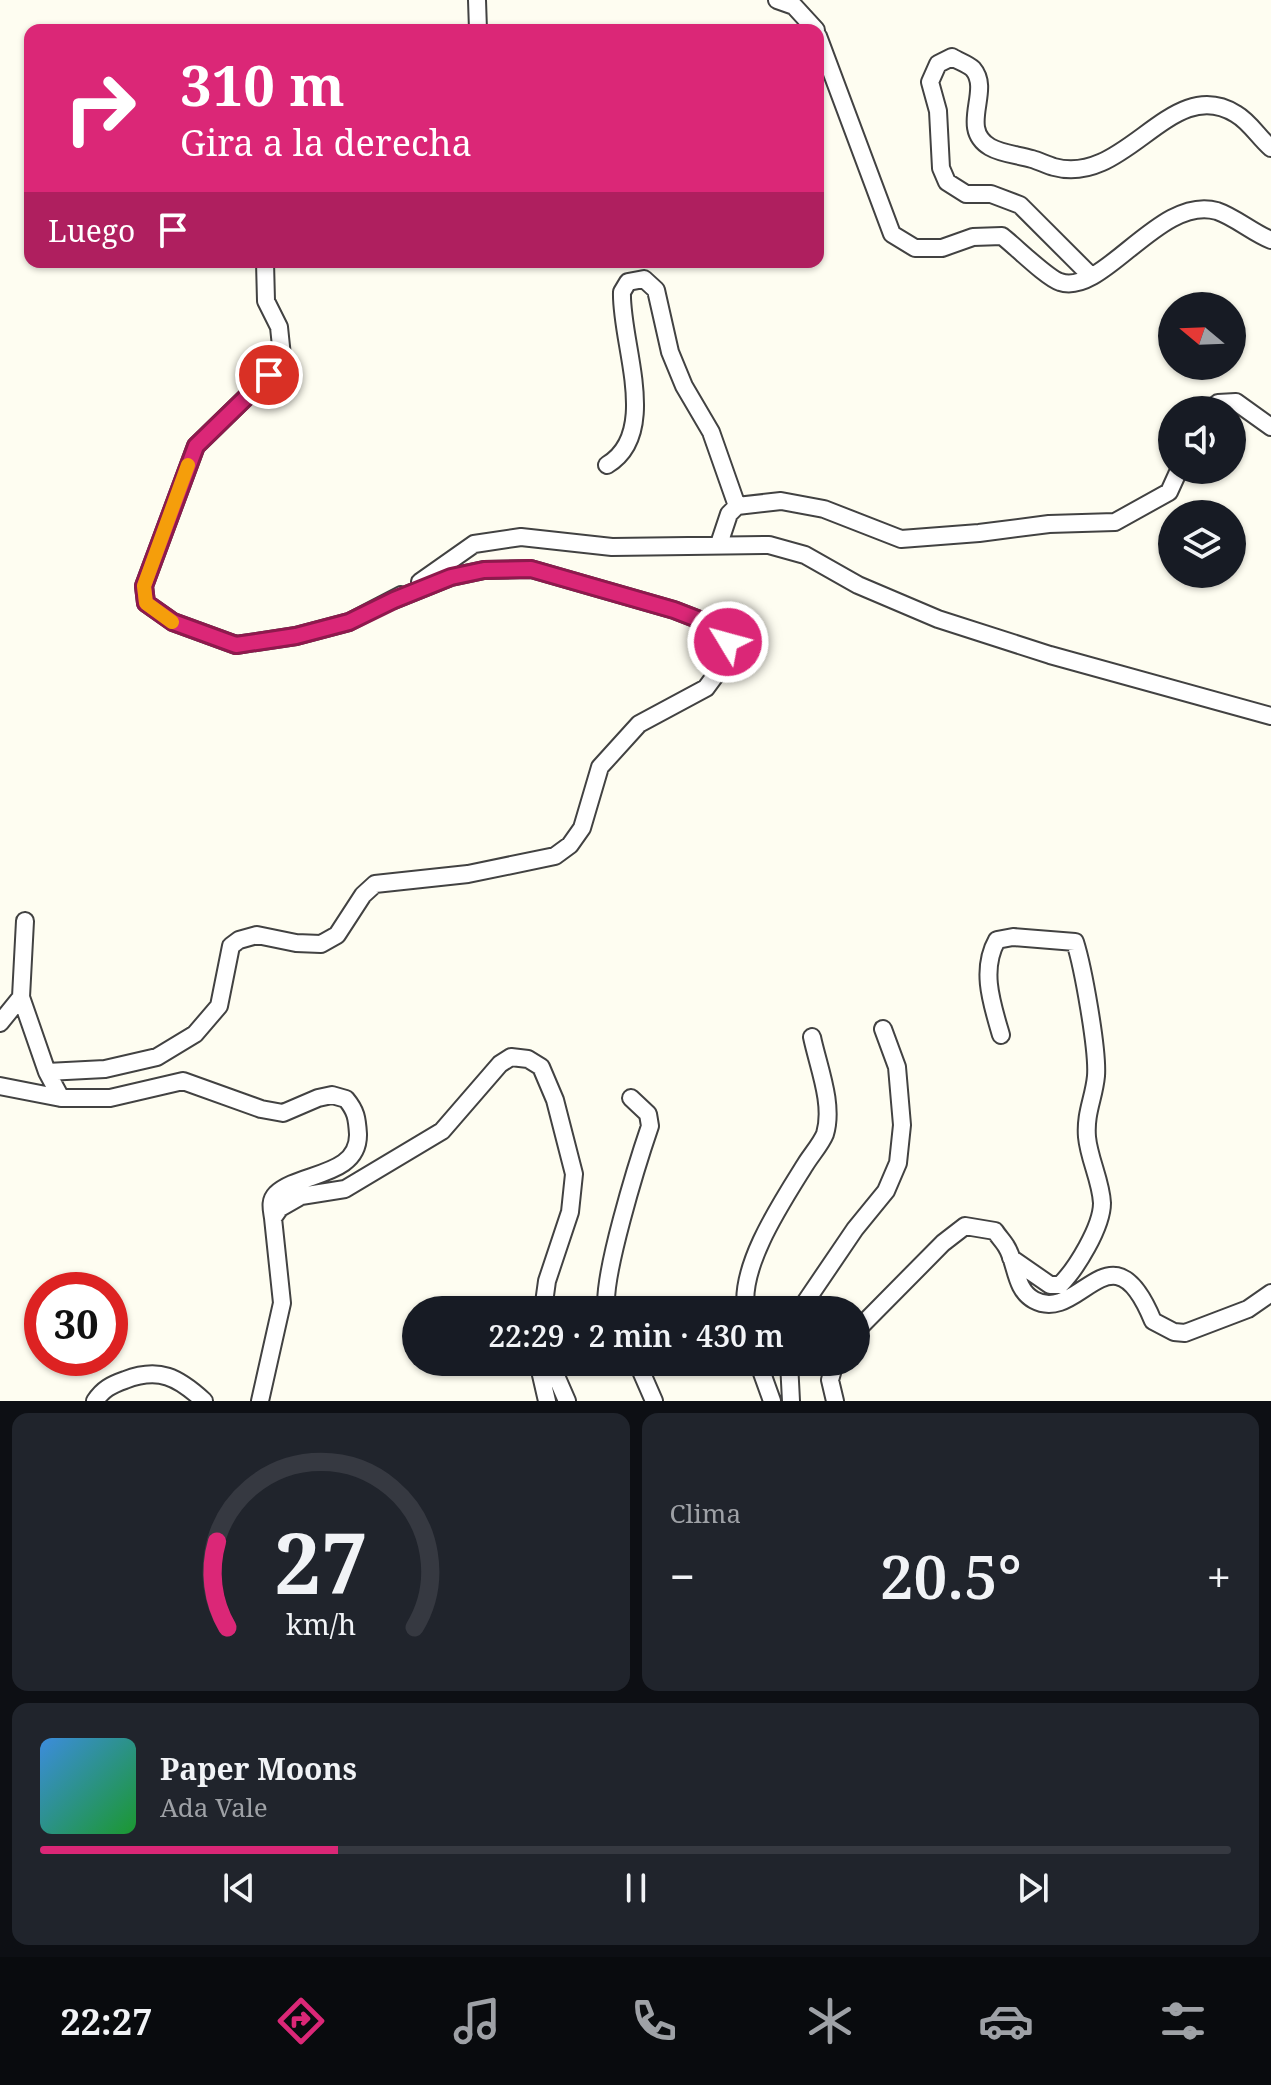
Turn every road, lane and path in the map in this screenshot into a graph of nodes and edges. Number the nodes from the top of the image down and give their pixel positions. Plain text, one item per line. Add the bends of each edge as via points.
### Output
1 (477, 0) edge
2 (777, 0) edge
3 (478, 24) edge
4 (810, 24) edge
5 (824, 52) edge
6 (1271, 148) edge
7 (1271, 240) edge
8 (265, 268) edge
9 (1091, 276) junction
10 (1246, 409) edge
11 (1271, 427) edge
12 (607, 465) dead end
13 (1173, 484) edge
14 (737, 506) junction
15 (719, 544) junction
16 (394, 600) junction
17 (1271, 716) edge
18 (25, 921) dead end
19 (21, 997) junction
20 (0, 1023) edge
21 (883, 1029) dead end
22 (1001, 1035) dead end
23 (812, 1037) dead end
24 (47, 1072) junction
25 (0, 1086) edge
26 (61, 1098) junction
27 (631, 1098) dead end
28 (273, 1218) junction
29 (1011, 1258) junction
30 (1271, 1293) edge
31 (545, 1296) edge
32 (608, 1296) edge
33 (743, 1296) edge
34 (810, 1296) edge
35 (870, 1317) edge
36 (541, 1376) edge
37 (556, 1376) edge
38 (643, 1376) edge
39 (763, 1376) edge
40 (790, 1376) edge
41 (831, 1376) edge
42 (95, 1401) edge
43 (204, 1401) edge
44 (260, 1401) edge
45 (547, 1401) edge
46 (567, 1401) edge
47 (654, 1401) edge
48 (772, 1401) edge
49 (791, 1401) edge
50 (835, 1401) edge

1 - 3 street
2 - 4 street via 794,6
5 - 9 street via 892,234 915,248 1002,236 1059,282 1078,284
6 - 9 street via 1235,112 1199,106 1151,128 1099,166 1055,168 987,145 975,128 979,80 972,67 952,57 938,64 930,82 947,182 966,194 991,194 1020,205
7 - 9 street via 1216,210 1184,211
8 - 16 street via 266,301 279,327 282,356 196,446 144,586 146,603 173,622 236,645 349,622
10 - 11 street
12 - 14 street via 625,450 632,434 634,392 622,292 628,282 644,279 656,290 670,352 711,432
13 - 14 street via 1169,492 1115,522 901,539 824,509 781,501
14 - 15 street
15 - 16 street via 612,547 521,537 474,544
15 - 17 street via 769,545 805,555 858,585 938,619
16 - 24 street via 451,577 531,569 674,610 723,629 728,642 706,688 639,724 600,767 582,828 555,856 468,874 375,884 337,935 321,944 257,935 239,940 231,946 219,1006 195,1034 157,1057 105,1069
18 - 19 street
19 - 20 street
19 - 24 street
21 - 34 street via 897,1067 902,1125 898,1163 886,1191
22 - 29 street via 988,972 997,940 1075,942 1096,1077 1087,1111 1087,1139 1102,1204 1087,1247 1060,1285 1050,1285
23 - 33 street via 827,1108 825,1135 771,1223
24 - 26 street
25 - 26 street
26 - 28 street via 110,1098 183,1081 283,1113 318,1098 346,1099 357,1114 358,1140 349,1158 275,1195
27 - 32 street via 648,1114 650,1126 620,1230
28 - 31 street via 301,1196 345,1189 442,1131 500,1064 511,1057 528,1059 541,1067 555,1100 574,1174 570,1212
28 - 44 street via 282,1303
29 - 30 street via 1018,1281 1032,1299 1058,1303 1113,1274 1124,1278 1144,1301 1153,1321 1174,1332 1185,1333 1248,1309
29 - 35 street via 995,1231 965,1226
36 - 45 street
37 - 46 street
38 - 47 street
39 - 48 street
40 - 49 street
41 - 50 street
42 - 43 street via 107,1386 145,1372 172,1377

